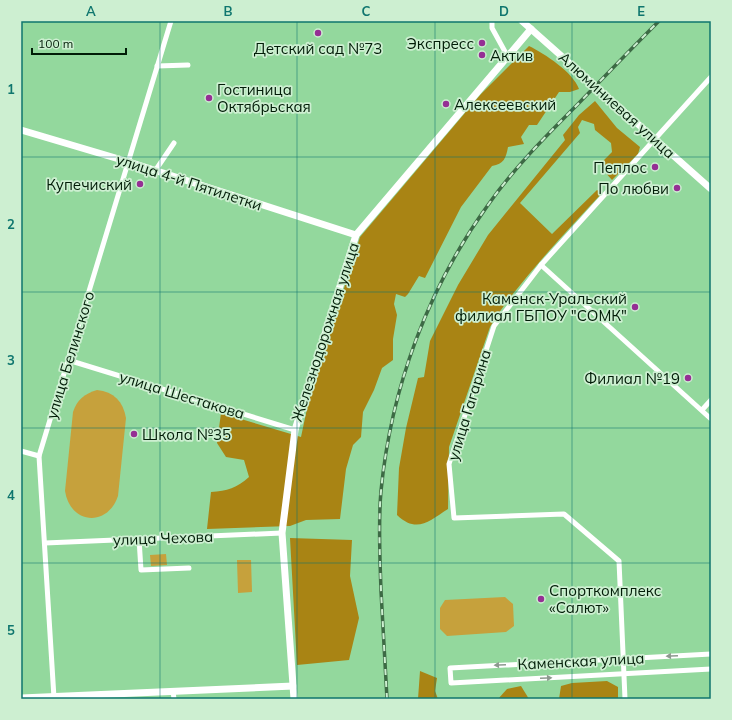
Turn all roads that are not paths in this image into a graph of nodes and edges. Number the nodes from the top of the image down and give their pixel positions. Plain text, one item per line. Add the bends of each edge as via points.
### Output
1 (171, 21) edge
2 (492, 21) edge
3 (522, 21) edge
4 (531, 29) junction
5 (508, 57) junction
6 (188, 65) dead end
7 (157, 66) junction
8 (711, 77) edge
9 (21, 130) edge
10 (654, 139) junction
11 (174, 143) dead end
12 (129, 162) junction
13 (155, 171) junction
14 (711, 189) edge
15 (356, 235) junction
16 (542, 266) junction
17 (68, 360) junction
18 (711, 400) edge
19 (702, 410) junction
20 (711, 419) edge
21 (295, 430) junction
22 (21, 451) edge
23 (39, 456) junction
24 (282, 532) junction
25 (139, 539) junction
26 (45, 543) junction
27 (189, 568) dead end
28 (711, 654) edge
29 (623, 658) junction
30 (711, 669) edge
31 (624, 674) junction
32 (293, 686) junction
33 (173, 695) edge
34 (21, 698) edge
35 (54, 698) edge
36 (294, 699) edge
37 (625, 699) edge

1 - 7 street, улица Белинского
2 - 5 street via 492,28
3 - 4 street, Алюминиевая улица
4 - 5 street, Железнодорожная улица
4 - 10 street, Алюминиевая улица
5 - 15 street, Железнодорожная улица
6 - 7 street
7 - 12 street, улица Белинского
8 - 10 street, улица Гагарина
9 - 12 street, улица 4-й Пятилетки
10 - 14 street, Алюминиевая улица
10 - 16 street, улица Гагарина
11 - 13 street
12 - 13 street, улица 4-й Пятилетки
12 - 17 street, улица Белинского
13 - 15 street, улица 4-й Пятилетки
15 - 21 street, Железнодорожная улица
16 - 19 street
16 - 29 street, улица Гагарина via 494,326 449,464 454,518 564,514 619,561
17 - 21 street, улица Шестакова
17 - 23 street, улица Белинского
18 - 19 street
19 - 20 street
21 - 24 street, Железнодорожная улица
22 - 23 street
23 - 26 street, улица Белинского
24 - 25 street, улица Чехова
24 - 32 street, Железнодорожная улица
25 - 26 street, улица Чехова
25 - 27 street via 141,570
26 - 35 street, улица Белинского
28 -> 29 street, Каменская улица
29 - 31 street, улица Гагарина
29 -> 31 street, Каменская улица via 450,668 451,683
30 - 31 street, Каменская улица
31 - 37 street, улица Гагарина
32 - 33 street
32 - 36 street, Железнодорожная улица
33 - 35 street
34 - 35 street

